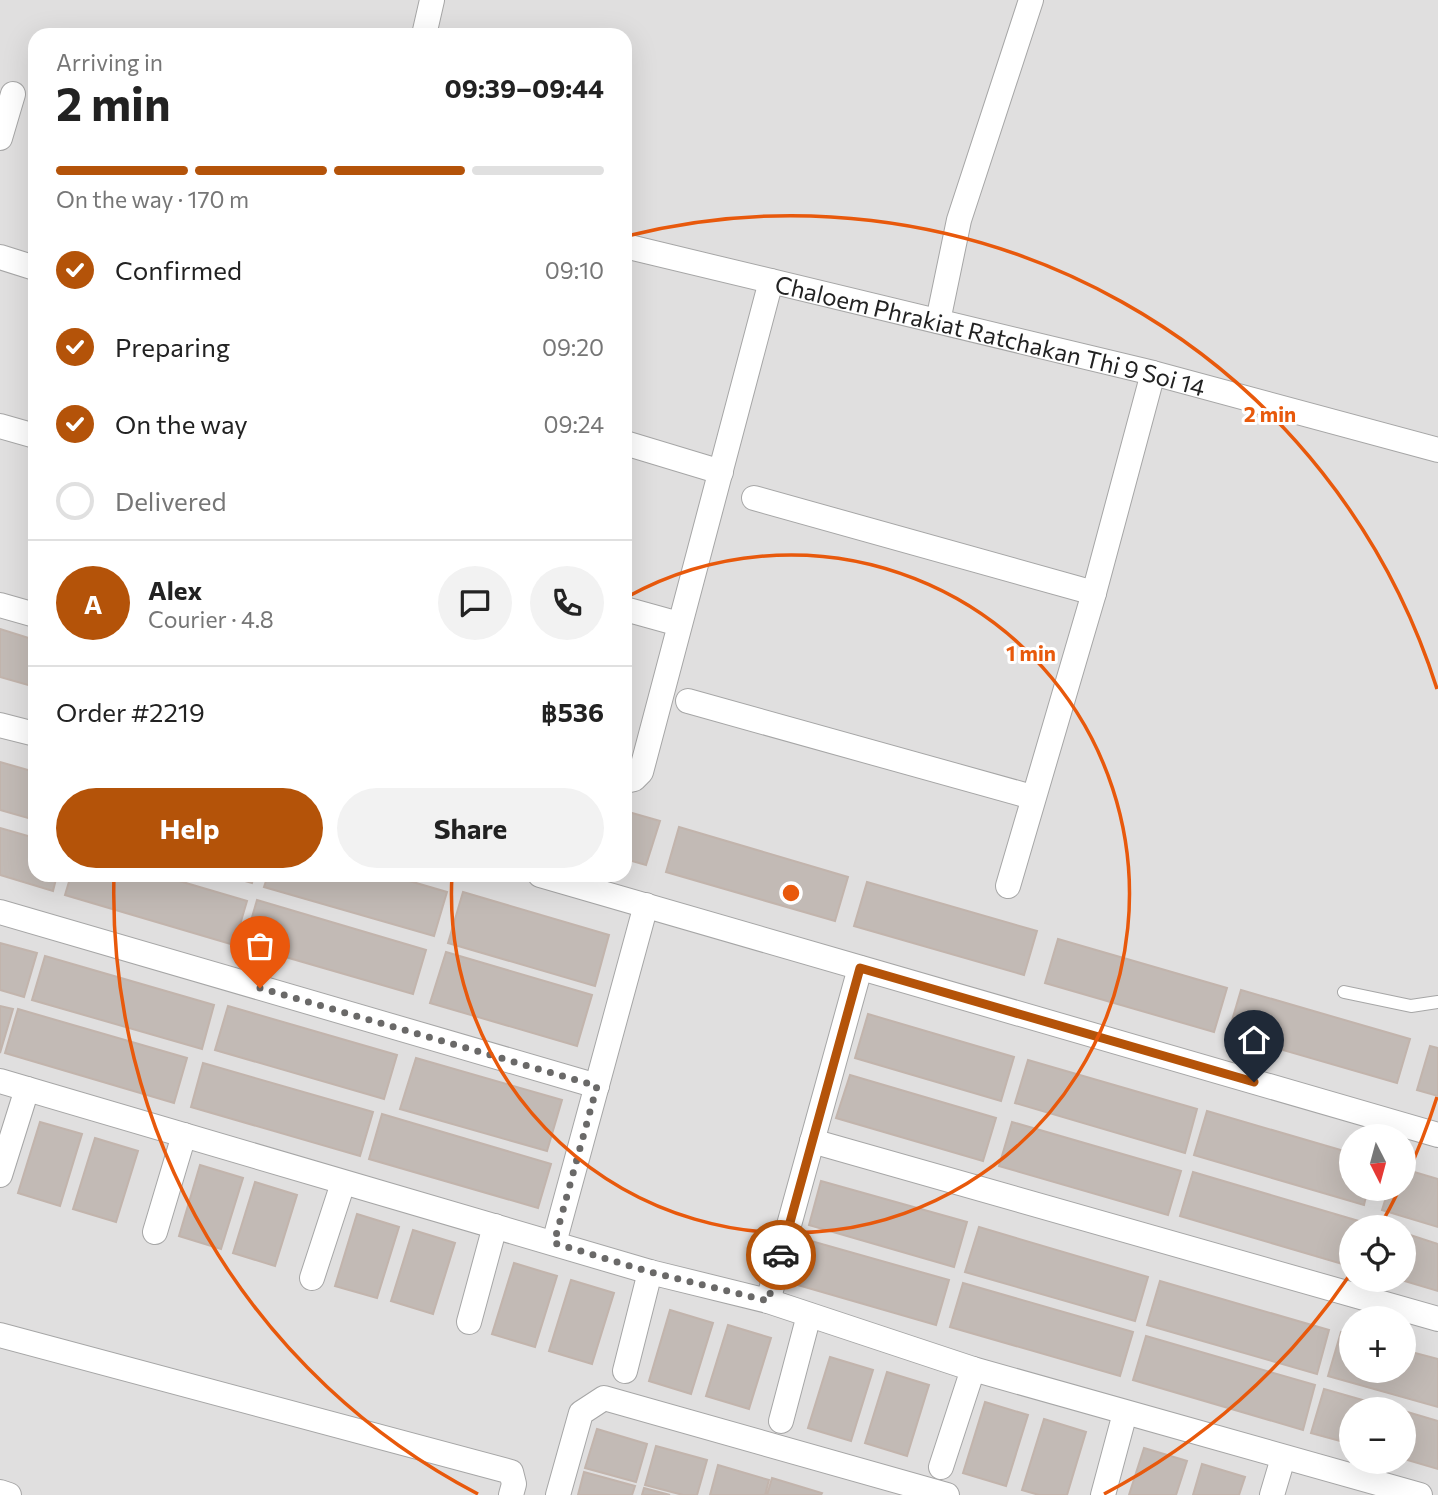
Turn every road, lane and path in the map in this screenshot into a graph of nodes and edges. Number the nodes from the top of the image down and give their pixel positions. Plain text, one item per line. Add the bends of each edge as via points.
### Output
1 (432, 0) edge
2 (1031, 0) edge
3 (426, 28) edge
4 (16, 94) edge
5 (0, 138) edge
6 (632, 248) edge
7 (0, 257) edge
8 (28, 266) edge
9 (771, 281) junction
10 (938, 321) junction
11 (1153, 373) junction
12 (0, 426) edge
13 (28, 434) edge
14 (632, 445) edge
15 (1438, 450) edge
16 (721, 472) junction
17 (754, 498) dead end
18 (1094, 593) junction
19 (0, 605) edge
20 (632, 611) edge
21 (28, 613) edge
22 (679, 624) junction
23 (688, 701) dead end
24 (0, 724) edge
25 (28, 732) edge
26 (632, 778) edge
27 (1032, 797) junction
28 (565, 882) edge
29 (1008, 886) dead end
30 (646, 905) junction
31 (0, 912) edge
32 (860, 968) junction
33 (1344, 992) dead end
34 (1438, 1002) edge
35 (0, 1081) edge
36 (597, 1086) junction
37 (27, 1088) junction
38 (184, 1135) junction
39 (1438, 1135) edge
40 (812, 1141) junction
41 (0, 1175) edge
42 (343, 1182) junction
43 (495, 1226) junction
44 (155, 1232) dead end
45 (554, 1243) junction
46 (650, 1272) junction
47 (312, 1279) dead end
48 (768, 1301) junction
49 (809, 1315) junction
50 (1438, 1319) edge
51 (469, 1322) dead end
52 (0, 1335) edge
53 (973, 1369) junction
54 (625, 1371) dead end
55 (1125, 1413) junction
56 (781, 1421) dead end
57 (1283, 1458) junction
58 (941, 1467) dead end
59 (0, 1492) edge
60 (9, 1495) edge
61 (511, 1495) edge
62 (558, 1495) edge
63 (947, 1495) edge
64 (1103, 1495) edge
65 (1272, 1495) edge
66 (1420, 1495) edge

1 - 3 street
2 - 10 street via 959,220
4 - 5 street
6 - 9 street, Chaloem Phrakiat Ratchakan Thi 9 Soi 14
7 - 8 street
9 - 10 street, Chaloem Phrakiat Ratchakan Thi 9 Soi 14
9 - 16 street
10 - 11 street, Chaloem Phrakiat Ratchakan Thi 9 Soi 14
11 - 15 street, Chaloem Phrakiat Ratchakan Thi 9 Soi 14
11 - 18 street
12 - 13 street
14 - 16 street
16 - 22 street
17 - 18 street
18 - 27 street
19 - 21 street
20 - 22 street
22 - 26 street via 641,772
23 - 27 street
24 - 25 street
27 - 29 street
28 - 30 street
30 - 32 street
30 - 36 street
31 - 36 street
32 - 39 street
32 - 40 street
33 - 34 lane via 1411,1006
35 - 37 street
36 - 45 street
37 - 38 street
37 - 41 street
38 - 42 street
38 - 44 street
40 - 48 street
40 - 50 street
42 - 43 street
42 - 47 street
43 - 45 street
43 - 51 street
45 - 46 street
46 - 48 street
46 - 54 street
48 - 49 street
49 - 53 street
49 - 56 street
52 - 61 street via 511,1472
53 - 55 street
53 - 58 street
55 - 57 street
55 - 64 street
57 - 65 street
57 - 66 street
59 - 60 street
62 - 63 street via 580,1413 604,1398

